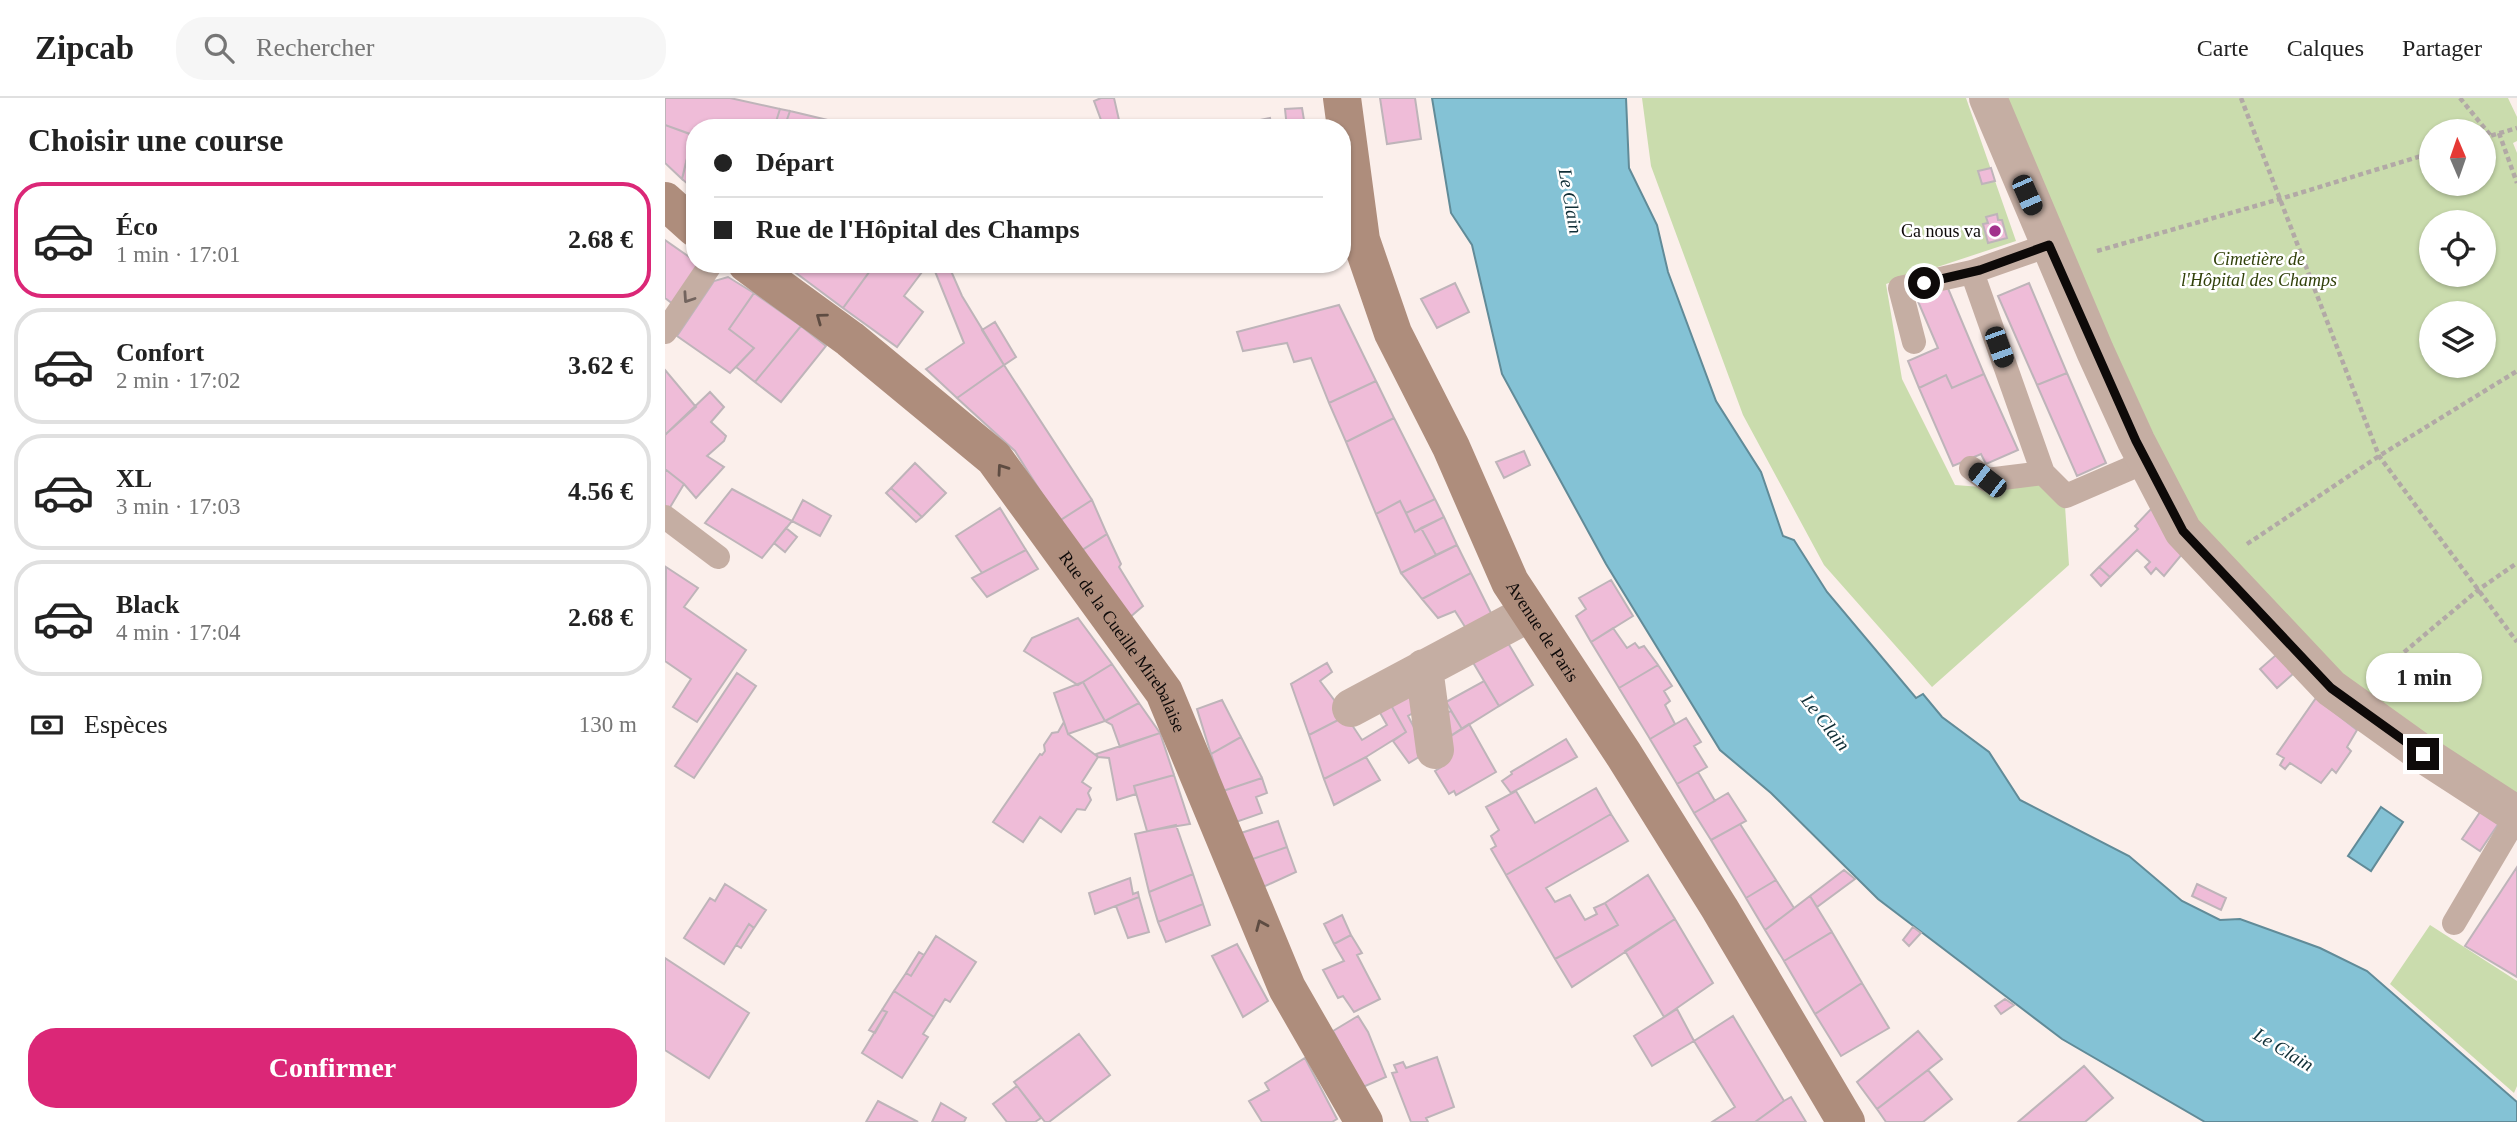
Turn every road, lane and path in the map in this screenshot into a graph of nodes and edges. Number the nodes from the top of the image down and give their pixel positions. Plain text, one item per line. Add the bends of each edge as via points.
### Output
1 (1342, 98) edge
2 (1987, 98) edge
3 (2241, 98) edge
4 (2460, 98) edge
5 (1345, 119) edge
6 (2477, 119) edge
7 (2517, 128) edge
8 (2498, 134) joint
9 (2419, 157) edge
10 (1351, 165) edge
11 (2517, 183) edge
12 (2280, 200) junction
13 (665, 201) edge
14 (686, 220) edge
15 (2049, 245) junction
16 (2096, 251) dead end
17 (1972, 272) junction
18 (705, 273) edge
19 (759, 273) edge
20 (665, 332) edge
21 (1914, 342) dead end
22 (2517, 371) edge
23 (2378, 456) junction
24 (2147, 461) junction
25 (1971, 468) dead end
26 (2043, 473) junction
27 (665, 517) edge
28 (2242, 548) dead end
29 (719, 557) dead end
30 (2517, 563) edge
31 (2478, 590) junction
32 (1529, 613) junction
33 (2517, 642) edge
34 (1424, 668) junction
35 (2376, 676) dead end
36 (1351, 708) dead end
37 (1435, 750) dead end
38 (2517, 816) edge
39 (2454, 923) dead end
40 (1364, 1122) edge
41 (1846, 1122) edge

1 - 5 main road, Avenue de Paris
2 - 15 street
3 - 12 path
4 - 6 path
7 - 8 path
8 - 11 path
9 - 12 path
10 - 32 main road, Avenue de Paris via 1361,240 1393,333 1451,447 1510,582
12 - 16 path
12 - 23 path
13 - 14 main road
15 - 17 lane
15 - 24 street
17 - 21 lane via 1900,288
17 - 26 lane
18 -> 20 lane
40 -> 19 main road, Rue de la Cueille Mirebalaise via 1287,988 1164,692 994,458 850,339
22 - 23 path
23 - 28 path
23 - 31 path
24 - 26 lane via 2066,496
24 - 38 street via 2183,531 2331,688
25 - 26 lane via 1987,480
27 - 29 lane
30 - 31 path
31 - 33 path
31 - 35 path
32 - 34 street
32 - 41 main road, Avenue de Paris via 1720,909
34 - 36 street
34 - 37 street
38 - 39 lane

